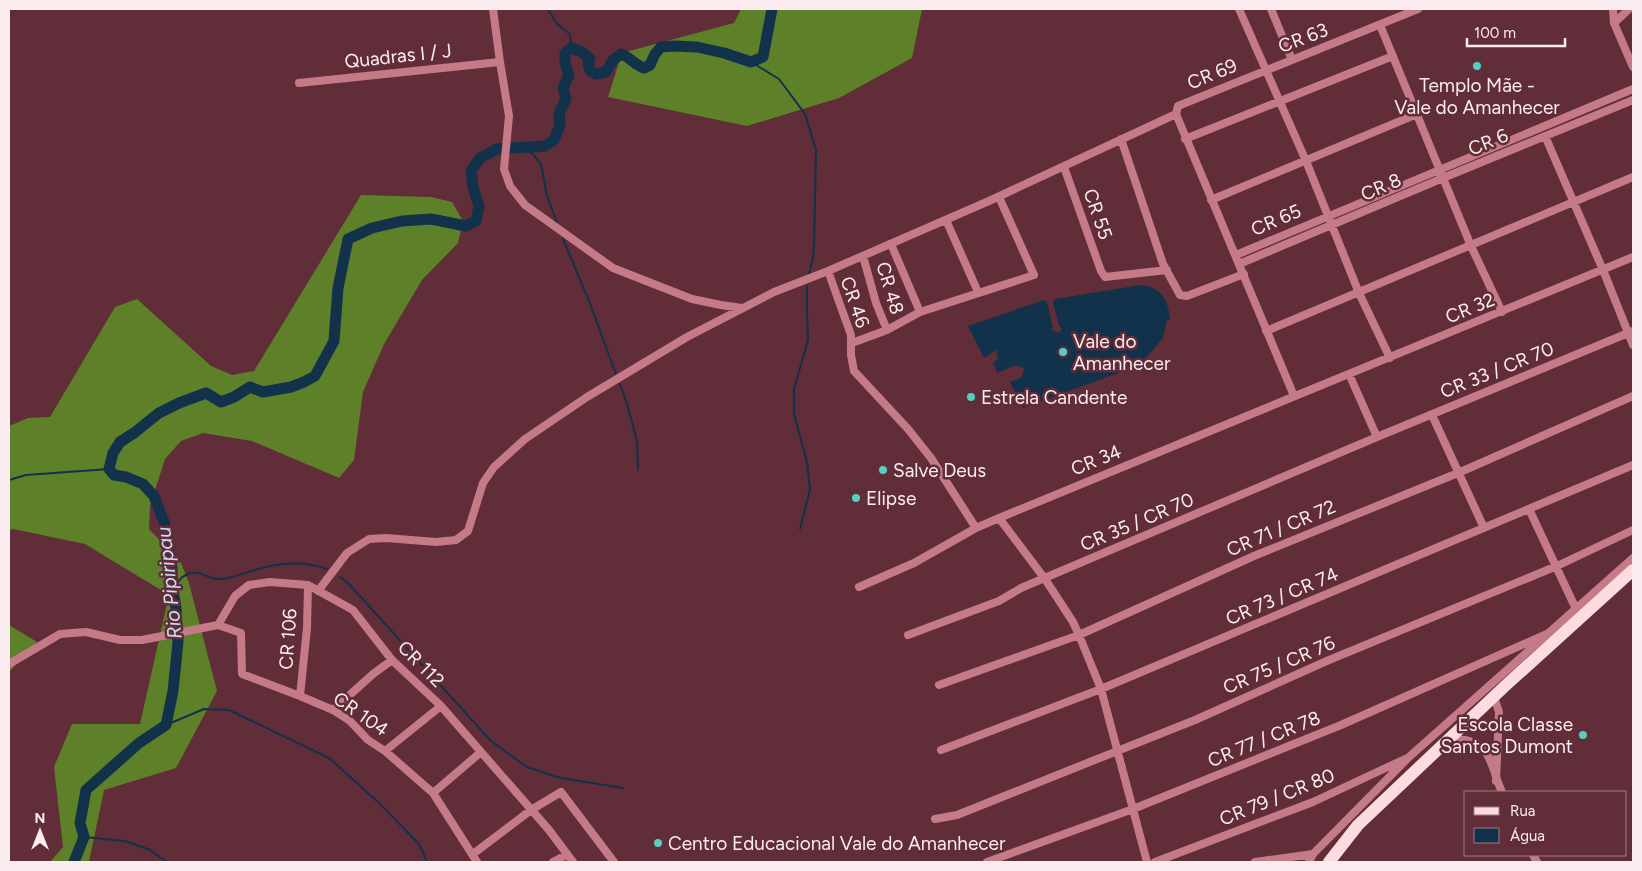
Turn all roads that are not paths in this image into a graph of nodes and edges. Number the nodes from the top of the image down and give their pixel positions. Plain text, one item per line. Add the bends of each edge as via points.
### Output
1 (493, 9) edge
2 (1239, 9) edge
3 (1271, 9) edge
4 (1418, 9) edge
5 (1613, 9) edge
6 (1627, 10) edge
7 (1614, 23) junction
8 (1380, 25) junction
9 (1393, 56) junction
10 (1292, 60) junction
11 (500, 62) junction
12 (1633, 67) edge
13 (1266, 70) junction
14 (299, 83) dead end
15 (1633, 89) edge
16 (1633, 100) edge
17 (1280, 102) junction
18 (1176, 114) junction
19 (1418, 114) junction
20 (1545, 136) junction
21 (1121, 139) junction
22 (1186, 139) junction
23 (1306, 161) junction
24 (1064, 167) junction
25 (1440, 169) junction
26 (1443, 178) junction
27 (1633, 178) edge
28 (999, 197) junction
29 (1211, 200) junction
30 (1573, 203) junction
31 (1328, 216) junction
32 (946, 220) junction
33 (1331, 225) junction
34 (891, 244) junction
35 (1471, 246) junction
36 (1236, 255) junction
37 (864, 256) junction
38 (1633, 258) edge
39 (1240, 264) junction
40 (1166, 270) junction
41 (1603, 270) junction
42 (828, 271) junction
43 (1244, 274) junction
44 (978, 292) junction
45 (1359, 293) junction
46 (743, 308) junction
47 (920, 312) junction
48 (1502, 312) junction
49 (887, 330) junction
50 (1266, 331) junction
51 (1631, 332) edge
52 (852, 343) junction
53 (1633, 345) edge
54 (1390, 358) junction
55 (1349, 374) junction
56 (1294, 396) junction
57 (1633, 396) edge
58 (1432, 414) junction
59 (1377, 437) junction
60 (1633, 464) edge
61 (1458, 473) junction
62 (1529, 509) junction
63 (999, 518) junction
64 (976, 528) junction
65 (1484, 528) junction
66 (1633, 530) edge
67 (1633, 558) edge
68 (1556, 566) junction
69 (1633, 570) edge
70 (1045, 578) junction
71 (308, 585) junction
72 (859, 587) dead end
73 (318, 591) junction
74 (1576, 609) junction
75 (218, 625) junction
76 (1549, 633) junction
77 (908, 635) dead end
78 (1080, 635) junction
79 (392, 660) junction
80 (9, 664) edge
81 (939, 685) dead end
82 (1101, 690) junction
83 (300, 696) junction
84 (1494, 697) junction
85 (441, 706) junction
86 (333, 710) junction
87 (1449, 739) junction
88 (385, 750) junction
89 (941, 750) dead end
90 (1117, 750) junction
91 (481, 752) junction
92 (1409, 758) junction
93 (1374, 774) junction
94 (1496, 781) junction
95 (1382, 784) junction
96 (1501, 791) edge
97 (433, 793) junction
98 (1133, 809) junction
99 (531, 810) junction
100 (935, 819) dead end
101 (1313, 854) junction
102 (566, 855) junction
103 (475, 858) edge
104 (552, 862) edge
105 (573, 862) edge
106 (614, 862) edge
107 (986, 862) edge
108 (1147, 862) edge
109 (1155, 862) edge
110 (1255, 862) edge
111 (1309, 862) edge
112 (1328, 862) edge

1 - 11 street
2 - 13 street
3 - 10 street
4 - 8 street, CR 63
5 - 6 street
5 - 7 street
6 - 7 street
7 - 12 street
8 - 9 street
8 - 10 street, CR 63
9 - 17 street
9 - 19 street
10 - 13 street, CR 63
11 - 14 street, Quadras I / J
11 - 46 street via 509,116 504,169 510,186 525,206 613,268 692,299
13 - 17 street
13 - 18 street, CR 69 via 1178,106
15 - 25 street, CR 65
16 - 20 street, CR 6
17 - 22 street
17 - 23 street
18 - 21 street
18 - 22 street
19 - 23 street
19 - 25 street
20 - 26 street, CR 6
20 - 30 street
21 - 24 street
21 - 40 street
22 - 29 street
23 - 29 street
23 - 31 street
24 - 28 street
24 - 40 street, CR 55 via 1105,277
25 - 26 street
25 - 31 street, CR 65
26 - 33 street, CR 8
26 - 35 street
27 - 30 street
28 - 32 street
28 - 44 street via 1034,275
29 - 36 street
30 - 35 street
30 - 41 street
31 - 33 street
31 - 36 street, CR 65
32 - 34 street
32 - 44 street
33 - 39 street, CR 8
33 - 45 street
34 - 37 street
34 - 47 street
35 - 45 street
35 - 48 street
36 - 39 street
37 - 42 street
37 - 49 street, CR 48
38 - 41 street, CR 32
39 - 43 street
40 - 43 street via 1183,296
41 - 48 street, CR 32
41 - 51 street
42 - 46 street
42 - 52 street, CR 46
43 - 50 street
44 - 47 street
45 - 50 street
45 - 54 street
46 - 73 street via 595,392 525,439 494,467 483,482 468,531 456,540 369,539 348,552
47 - 49 street
48 - 54 street, CR 32
49 - 52 street
50 - 56 street
51 - 53 street
51 - 58 street, CR 33 / CR 70
52 - 64 street, CR 46 via 854,370 931,458
54 - 55 street, CR 32
55 - 56 street, CR 34
55 - 59 street
56 - 63 street, CR 34
57 - 61 street, CR 71 / CR 72
58 - 59 street, CR 33 / CR 70
58 - 61 street
59 - 70 street, CR 35 / CR 70
60 - 62 street, CR 73 / CR 74
61 - 65 street
61 - 78 street, CR 71 / CR 72 via 1254,556
62 - 65 street, CR 73 / CR 74
62 - 68 street
63 - 64 street, CR 34
63 - 70 street
64 - 72 street, CR 34 via 914,563
65 - 82 street, CR 73 / CR 74
66 - 68 street, CR 75 / CR 76
67 - 74 street
68 - 74 street
68 - 90 street, CR 75 / CR 76
69 - 84 main road
70 - 77 street, CR 35 / CR 70 via 998,601
70 - 78 street
71 - 73 street, CR 112
71 - 75 street, CR 112 via 270,582 249,585 235,596
71 - 83 street, CR 106
73 - 79 street, CR 112 via 353,610
74 - 76 street
75 - 80 street via 142,640 120,640 86,632 60,634
75 - 83 street, CR 104 via 240,633 242,674
76 - 92 street
76 - 98 street, CR 77 / CR 78 via 1341,725
78 - 81 street, CR 71 / CR 72
78 - 82 street
79 - 85 street, CR 112
79 - 86 street
82 - 89 street, CR 73 / CR 74
82 - 90 street
83 - 86 street, CR 104
84 - 87 main road
84 - 94 street via 1498,712
85 - 88 street
85 - 91 street, CR 112
86 - 88 street, CR 104
87 - 94 street via 1482,746
87 - 112 main road via 1358,825
88 - 97 street, CR 104
90 - 98 street
90 - 100 street, CR 75 / CR 76 via 957,815
91 - 97 street
91 - 99 street, CR 112
92 - 93 street, CR 79 / CR 80
92 - 95 street
93 - 95 street
93 - 109 street, CR 79 / CR 80 via 1313,802
94 - 96 street
95 - 101 street
97 - 103 street, CR 104
98 - 107 street, CR 77 / CR 78
98 - 108 street
99 - 102 street, CR 112
99 - 103 street
99 - 106 street via 561,792
101 - 110 street
101 - 111 street
102 - 104 street
102 - 105 street, CR 112

